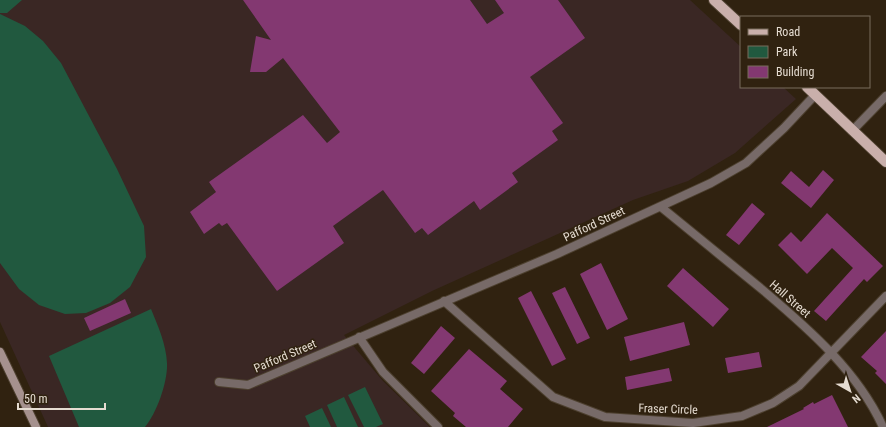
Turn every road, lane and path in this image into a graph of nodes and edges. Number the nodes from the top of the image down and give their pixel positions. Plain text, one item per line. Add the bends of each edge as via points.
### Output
1 (714, 0) edge
2 (740, 24) edge
3 (808, 88) edge
4 (815, 95) junction
5 (886, 96) edge
6 (852, 131) junction
7 (886, 162) edge
8 (661, 207) junction
9 (886, 296) edge
10 (444, 301) junction
11 (359, 337) junction
12 (0, 352) edge
13 (833, 353) junction
14 (219, 382) dead end
15 (36, 427) edge
16 (438, 427) edge
17 (883, 427) edge

1 - 2 main road
3 - 4 main road
4 - 6 main road
4 - 8 street, Pafford Street via 746,163
5 - 6 street
6 - 7 main road
8 - 10 street, Pafford Street
8 - 13 street, Hall Street via 783,307
9 - 13 street, Fraser Circle
10 - 11 street, Pafford Street
10 - 13 street, Fraser Circle via 553,397 605,417 693,423 742,416 773,403 799,386
11 - 14 street, Pafford Street via 248,385
11 - 16 street via 383,372
12 - 15 street
13 - 17 street, Hall Street via 875,410

